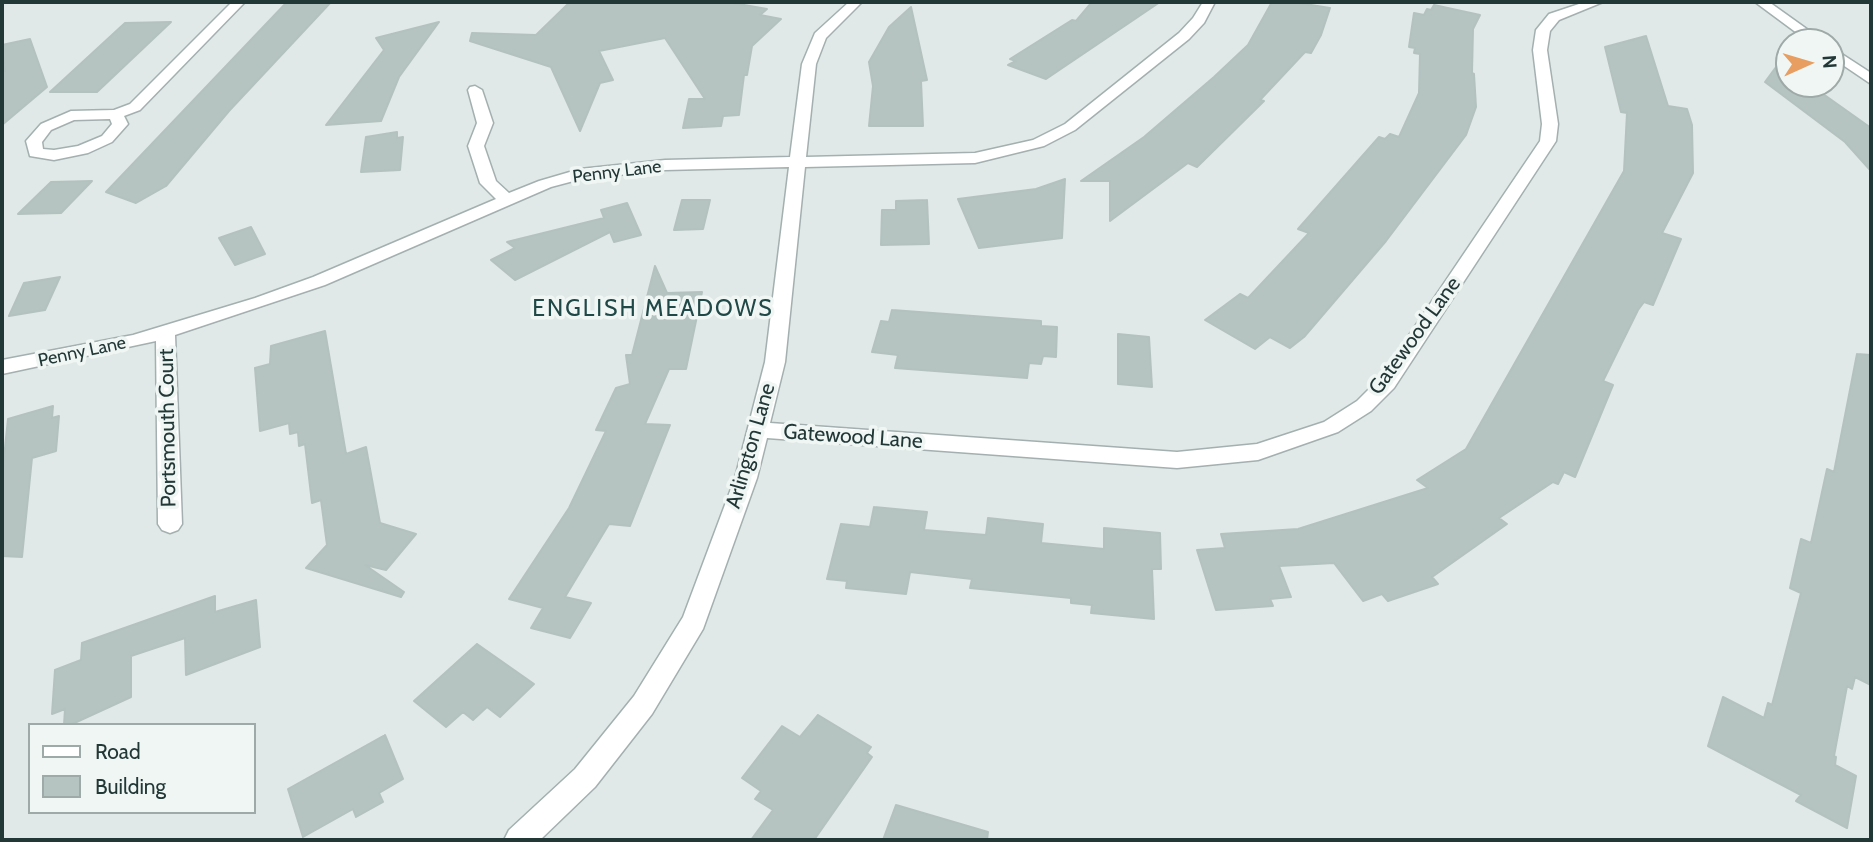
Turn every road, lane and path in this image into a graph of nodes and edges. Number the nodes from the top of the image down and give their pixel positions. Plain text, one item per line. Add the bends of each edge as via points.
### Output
1 (239, 2) edge
2 (856, 2) edge
3 (1209, 2) edge
4 (1597, 2) edge
5 (1761, 2) edge
6 (1798, 28) edge
7 (1845, 61) edge
8 (1871, 80) edge
9 (475, 90) dead end
10 (116, 114) junction
11 (797, 163) junction
12 (507, 200) junction
13 (165, 331) junction
14 (2, 367) edge
15 (758, 430) junction
16 (170, 524) dead end
17 (522, 839) edge

1 - 10 street via 135,107
2 - 11 street, Arlington Lane via 820,36 809,64
3 - 11 street, Penny Lane via 1184,36 1070,127 1038,143 975,158
4 - 15 street, Gatewood Lane via 1554,17 1543,30 1540,50 1548,141 1387,383 1364,406 1331,427 1258,452 1177,460
5 - 6 street
7 - 8 street
9 - 12 street via 485,123 476,146 488,183
10 - 10 street via 120,124 107,139 82,150 36,153 34,141 46,127 71,116
11 - 12 street, Penny Lane via 619,168 569,177
11 - 15 street, Arlington Lane via 775,362
12 - 13 street, Penny Lane via 320,281
13 - 14 street, Penny Lane
13 - 16 street, Portsmouth Court
15 - 17 street, Arlington Lane via 746,478 694,621 643,705 585,778

